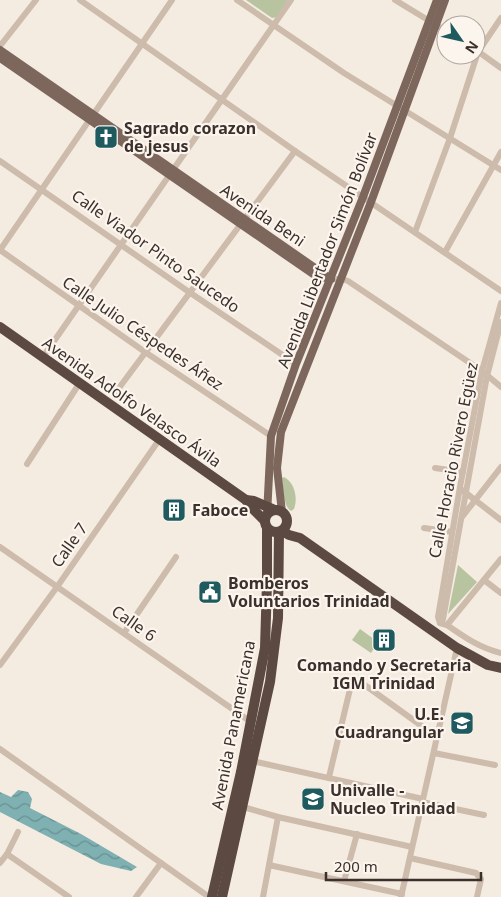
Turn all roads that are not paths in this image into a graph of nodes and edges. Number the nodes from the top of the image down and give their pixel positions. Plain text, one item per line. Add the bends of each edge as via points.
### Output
1 (31, 0) edge
2 (36, 0) edge
3 (80, 0) edge
4 (172, 0) edge
5 (237, 0) edge
6 (291, 0) edge
7 (395, 0) edge
8 (436, 0) edge
9 (445, 0) edge
10 (501, 18) edge
11 (433, 23) junction
12 (274, 25) junction
13 (436, 25) edge
14 (486, 39) edge
15 (0, 41) edge
16 (142, 43) junction
17 (0, 48) edge
18 (486, 57) edge
19 (0, 58) edge
20 (473, 65) edge
21 (501, 68) edge
22 (222, 99) junction
23 (401, 108) junction
24 (92, 118) junction
25 (450, 138) junction
26 (295, 151) junction
27 (501, 152) edge
28 (0, 161) edge
29 (494, 165) junction
30 (501, 170) edge
31 (171, 173) junction
32 (42, 190) junction
33 (363, 197) junction
34 (371, 202) junction
35 (243, 222) junction
36 (415, 232) junction
37 (122, 245) junction
38 (0, 250) edge
39 (445, 252) junction
40 (331, 279) junction
41 (342, 279) junction
42 (501, 291) edge
43 (189, 292) junction
44 (501, 303) edge
45 (79, 306) junction
46 (501, 322) edge
47 (0, 328) edge
48 (145, 352) junction
49 (44, 357) junction
50 (296, 364) junction
51 (484, 374) junction
52 (79, 384) junction
53 (501, 387) edge
54 (116, 392) dead end
55 (271, 436) junction
56 (159, 440) junction
57 (27, 464) dead end
58 (501, 467) edge
59 (435, 468) dead end
60 (463, 472) junction
61 (460, 487) junction
62 (465, 492) junction
63 (246, 500) junction
64 (475, 500) junction
65 (270, 515) junction
66 (458, 518) junction
67 (501, 520) edge
68 (424, 528) dead end
69 (283, 529) junction
70 (452, 532) junction
71 (300, 538) junction
72 (0, 547) edge
73 (279, 553) junction
74 (176, 557) dead end
75 (501, 559) edge
76 (484, 580) junction
77 (57, 587) junction
78 (501, 593) edge
79 (441, 627) junction
80 (124, 633) junction
81 (457, 648) junction
82 (501, 653) edge
83 (0, 665) edge
84 (501, 668) edge
85 (251, 722) junction
86 (437, 737) junction
87 (0, 749) edge
88 (434, 753) junction
89 (252, 761) junction
90 (496, 765) dead end
91 (329, 777) junction
92 (423, 800) junction
93 (242, 807) junction
94 (484, 816) dead end
95 (278, 817) junction
96 (18, 832) dead end
97 (357, 834) junction
98 (412, 847) junction
99 (7, 854) junction
100 (410, 858) junction
101 (0, 863) edge
102 (160, 863) junction
103 (269, 865) junction
104 (344, 881) junction
105 (59, 890) junction
106 (401, 895) edge
107 (54, 897) edge
108 (69, 897) edge
109 (136, 897) edge
110 (210, 897) edge
111 (222, 897) edge
112 (263, 897) edge
113 (477, 897) edge

1 - 15 street
2 - 17 street
3 - 16 street
4 - 16 street
5 - 12 street
6 - 12 street
7 - 11 street
8 - 11 main road, Avenida Libertador Simón Bolívar
9 - 11 main road, Avenida Libertador Simón Bolívar
10 - 14 street
11 - 13 street
11 - 23 main road, Avenida Libertador Simón Bolívar
12 - 22 street
12 - 23 street
16 - 22 street
16 - 24 street
17 - 24 main road, Avenida Beni
18 - 21 street
19 - 24 main road, Avenida Beni
20 - 25 street
22 - 26 street
22 - 31 street
23 - 25 street
23 - 33 main road, Avenida Libertador Simón Bolívar
23 - 34 main road, Avenida Libertador Simón Bolívar
24 - 31 main road, Avenida Beni
24 - 32 street
25 - 29 street
25 - 36 street
26 - 33 street
26 - 35 street
27 - 29 street
28 - 32 street, Calle Viador Pinto Saucedo
29 - 30 street
29 - 39 street
31 - 35 main road, Avenida Beni
31 - 37 street
32 - 37 street, Calle Viador Pinto Saucedo
32 - 38 street
33 - 34 street
33 - 40 main road, Avenida Libertador Simón Bolívar
34 - 36 street
34 - 41 main road, Avenida Libertador Simón Bolívar
35 - 40 main road, Avenida Beni via 316,276
35 - 43 street
36 - 39 street
37 - 43 street, Calle Viador Pinto Saucedo
37 - 45 street
38 - 45 street, Calle Julio Céspedes Áñez
39 - 42 street
40 - 41 street
40 - 50 main road, Avenida Libertador Simón Bolívar
41 - 51 street
41 - 65 main road, Avenida Libertador Simón Bolívar via 281,432
43 - 48 street
43 - 50 street, Calle Viador Pinto Saucedo
44 - 51 street, Calle Horacio Rivero Egüez
45 - 48 street, Calle Julio Céspedes Áñez
45 - 49 street
46 - 51 street, Calle Horacio Rivero Egüez
47 - 49 highway, Avenida Adolfo Velasco Ávila
48 - 54 street
48 - 55 street, Calle Julio Céspedes Áñez
49 - 52 highway, Avenida Adolfo Velasco Ávila
50 - 55 main road, Avenida Libertador Simón Bolívar
51 - 53 street
51 - 60 street, Calle Horacio Rivero Egüez
51 - 62 street, Calle Horacio Rivero Egüez
52 - 56 highway, Avenida Adolfo Velasco Ávila
52 - 57 street
55 - 65 main road, Avenida Libertador Simón Bolívar
56 - 63 highway, Avenida Adolfo Velasco Ávila
56 - 77 street, Calle 7
58 - 64 street
59 - 60 street
60 - 61 street, Calle Horacio Rivero Egüez
61 - 62 street
61 - 66 street, Calle Horacio Rivero Egüez
62 - 64 street
62 - 66 street, Calle Horacio Rivero Egüez
63 - 65 highway, Avenida Adolfo Velasco Ávila via 250,506
63 - 65 highway, Avenida Adolfo Velasco Ávila via 254,501
64 - 66 street
64 - 67 street
65 - 69 highway via 286,518
65 - 69 highway via 272,532
65 - 85 highway, Avenida Panamericana via 265,648
66 - 70 street, Calle Horacio Rivero Egüez
66 - 79 street, Calle Horacio Rivero Egüez
68 - 70 street
69 - 71 highway
69 - 73 highway, Avenida Panamericana
70 - 79 street, Calle Horacio Rivero Egüez via 438,617
71 - 73 highway via 289,540
71 - 79 highway
72 - 77 street, Calle 6
73 - 89 highway, Avenida Panamericana via 275,649
74 - 80 street
75 - 76 street
76 - 78 street
76 - 79 street
77 - 80 street, Calle 6
77 - 83 street, Calle 7
79 - 81 highway
79 - 82 street
80 - 85 street, Calle 6
81 - 84 highway via 488,665
81 - 86 street
85 - 110 highway, Avenida Panamericana
86 - 88 street
86 - 91 street via 355,680 351,685
87 - 102 street
88 - 90 street
88 - 92 street
89 - 91 street
89 - 93 highway, Avenida Panamericana
91 - 92 street
92 - 94 street
92 - 98 street
93 - 95 street
93 - 111 highway, Avenida Panamericana
95 - 97 street
95 - 103 street
96 - 99 street
97 - 98 street
97 - 104 street
98 - 100 street
99 - 101 street
99 - 105 street
100 - 106 street
100 - 113 street via 476,873 481,879
102 - 109 street
102 - 110 street
103 - 104 street
103 - 112 street
104 - 106 street
105 - 107 street
105 - 108 street

